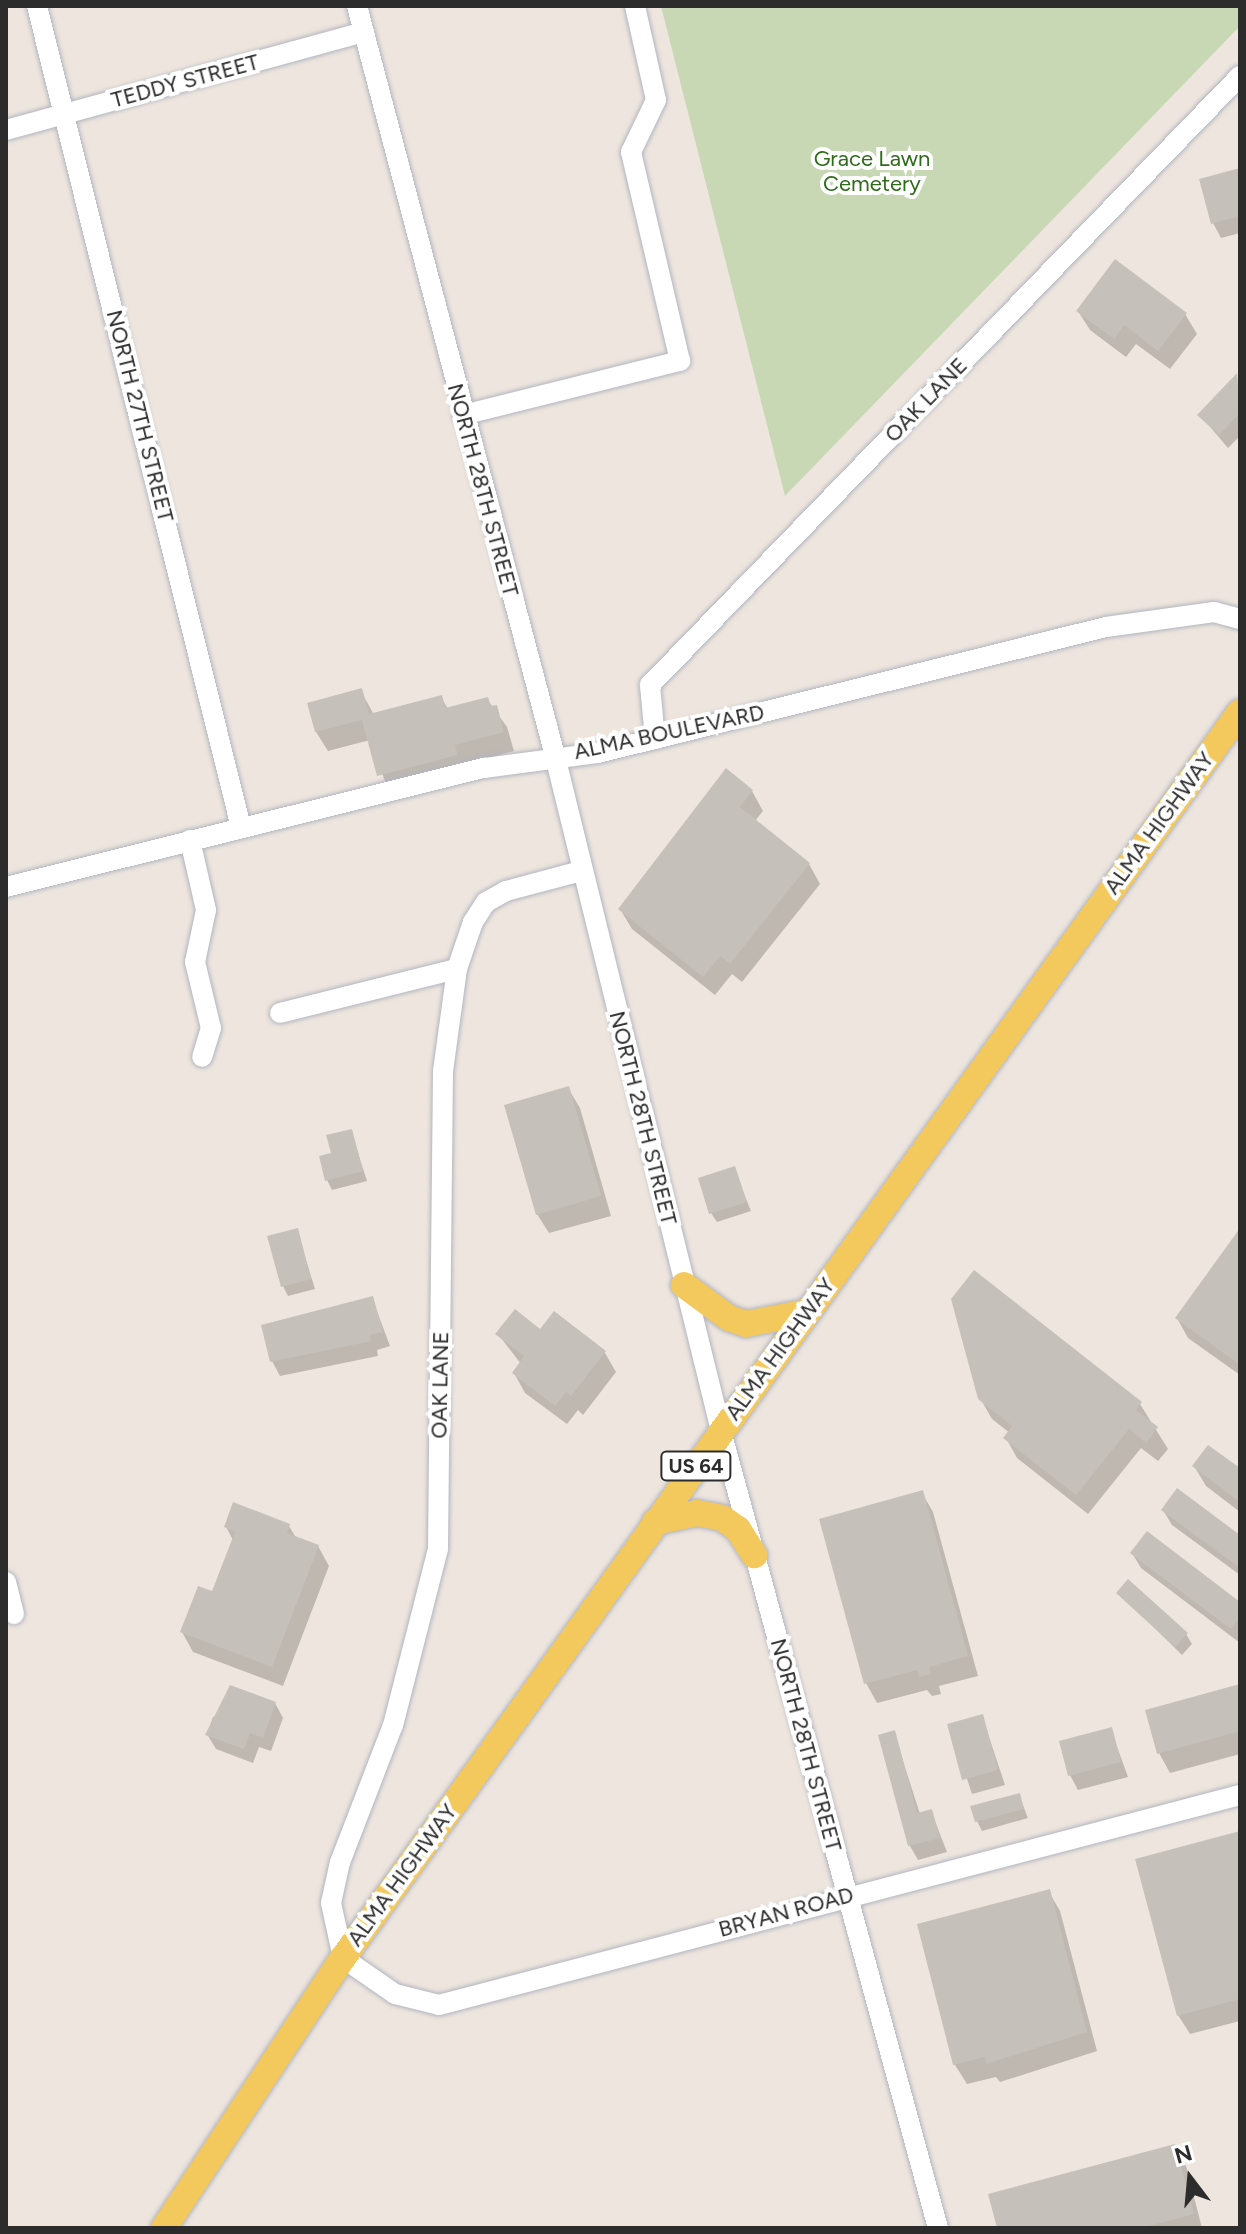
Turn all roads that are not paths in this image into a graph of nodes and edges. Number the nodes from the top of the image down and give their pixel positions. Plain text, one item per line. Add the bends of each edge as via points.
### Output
1 (37, 6) edge
2 (357, 6) edge
3 (635, 6) edge
4 (364, 32) junction
5 (1240, 76) edge
6 (65, 114) junction
7 (6, 130) edge
8 (463, 415) junction
9 (1240, 619) edge
10 (1240, 712) edge
11 (655, 739) junction
12 (555, 756) junction
13 (241, 827) junction
14 (190, 840) junction
15 (581, 871) junction
16 (6, 887) edge
17 (457, 969) junction
18 (280, 1013) dead end
19 (202, 1057) dead end
20 (684, 1285) junction
21 (808, 1312) junction
22 (721, 1431) junction
23 (655, 1522) junction
24 (754, 1555) junction
25 (6, 1582) edge
26 (14, 1614) dead end
27 (1240, 1795) edge
28 (847, 1895) junction
29 (343, 1958) junction
30 (164, 2228) edge
31 (938, 2228) edge

1 - 6 street, NORTH 27TH STREET
2 - 4 street, NORTH 28TH STREET
3 - 8 street via 656,100 631,152 680,361
4 - 6 street, TEDDY STREET
4 - 8 street, NORTH 28TH STREET
5 - 11 street, OAK LANE via 650,685
6 - 7 street, TEDDY STREET
6 - 13 street, NORTH 27TH STREET
8 - 12 street, NORTH 28TH STREET
9 - 11 street, ALMA BOULEVARD via 1214,612 1106,627
10 - 21 main road, ALMA HIGHWAY / US 64
11 - 12 street, ALMA BOULEVARD
12 - 13 street, ALMA BOULEVARD
12 - 15 street, NORTH 28TH STREET
13 - 14 street, ALMA BOULEVARD
14 - 16 street, ALMA BOULEVARD
14 - 19 street via 206,910 195,962 211,1028
15 - 17 street, OAK LANE via 506,891 486,902
15 - 20 street, NORTH 28TH STREET
17 - 18 street
17 - 29 street, OAK LANE via 443,1071 438,1549 393,1725 340,1862 331,1903
20 - 21 main road via 746,1324
20 - 22 street, NORTH 28TH STREET
21 - 22 main road, ALMA HIGHWAY / US 64
22 - 23 main road, ALMA HIGHWAY / US 64
22 - 24 street, NORTH 28TH STREET
23 - 24 main road via 697,1513 722,1518 738,1529
23 - 29 main road, ALMA HIGHWAY / US 64
24 - 28 street, NORTH 28TH STREET
25 - 26 street
27 - 28 street, BRYAN ROAD
28 - 29 street, BRYAN ROAD via 439,2005 395,1994
28 - 31 street, NORTH 28TH STREET
29 - 30 main road, ALMA HIGHWAY / US 64

